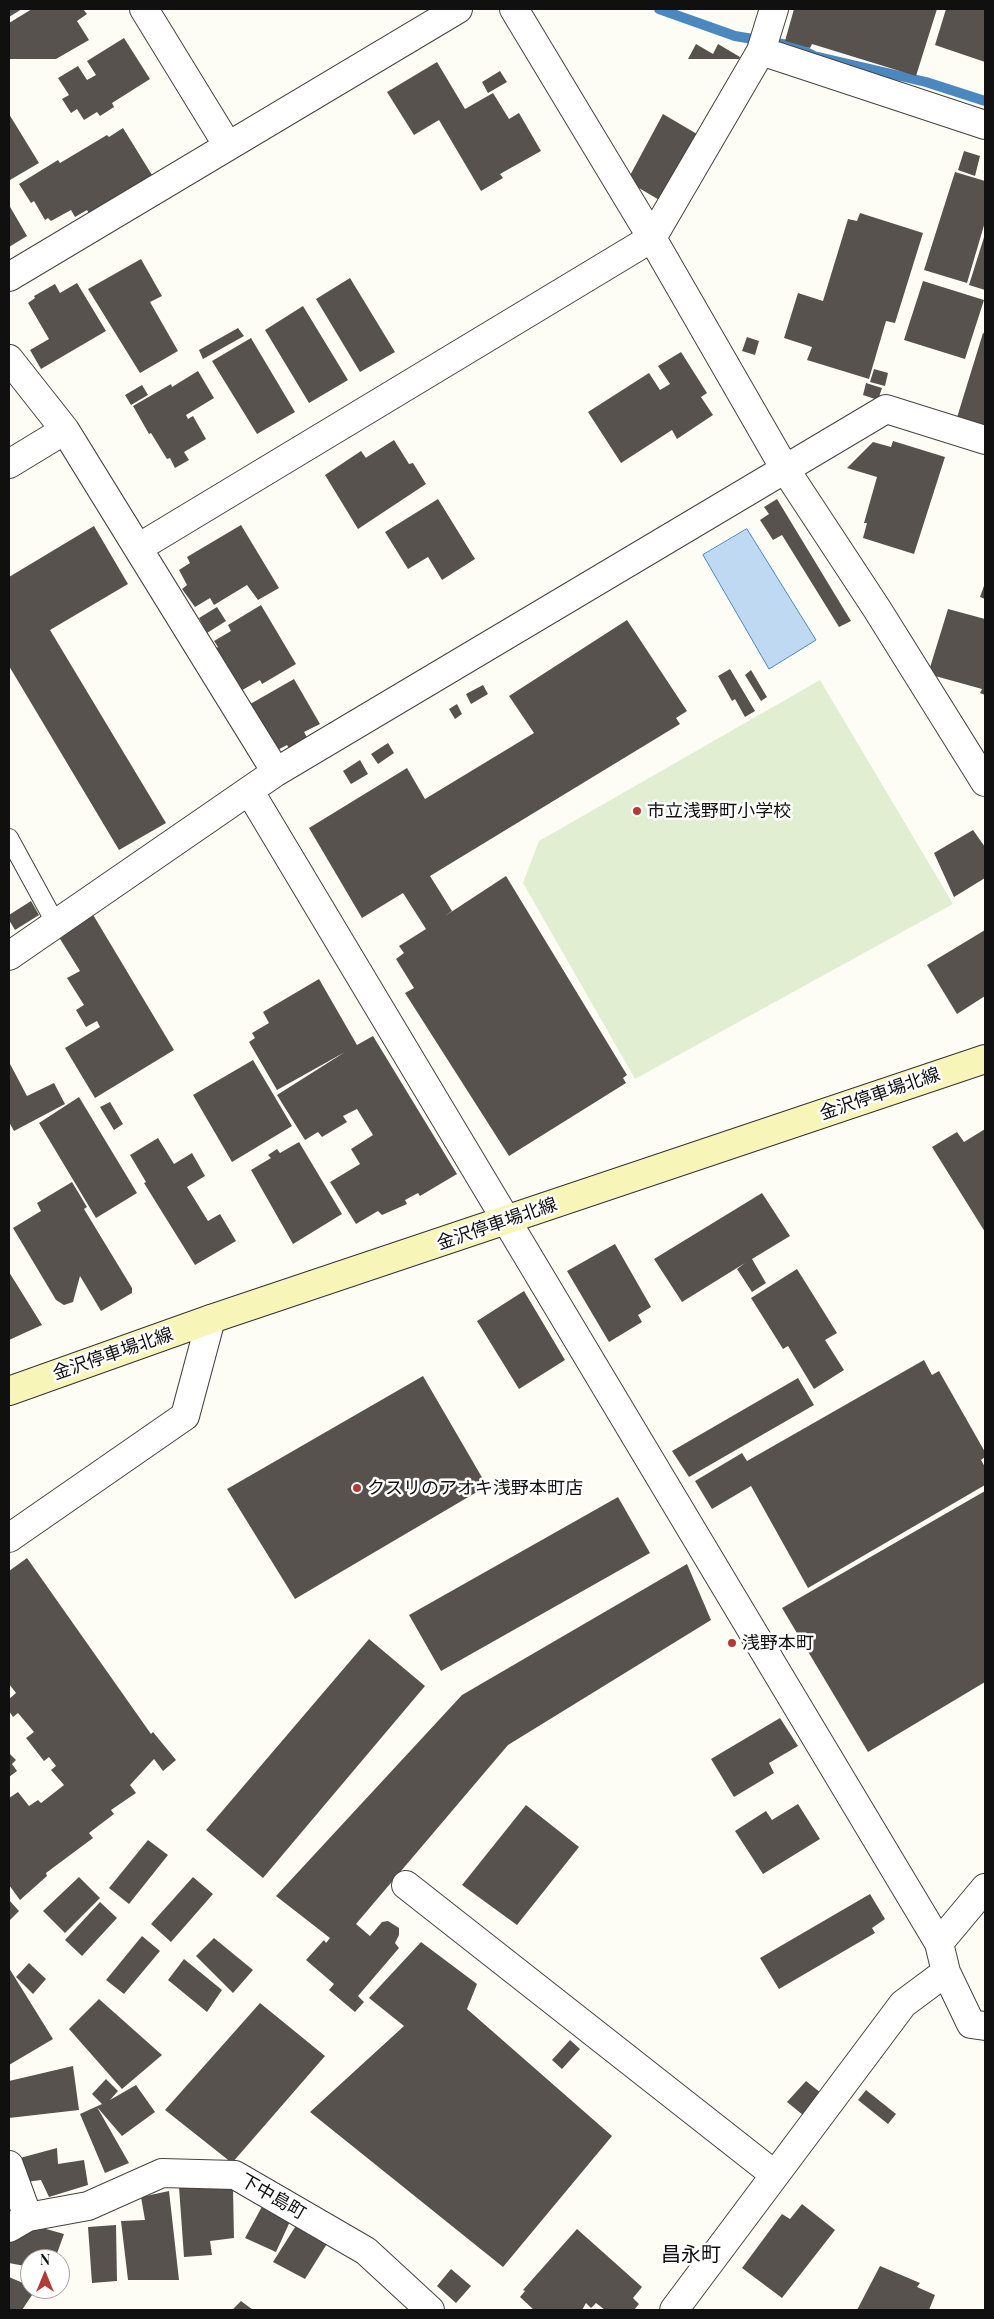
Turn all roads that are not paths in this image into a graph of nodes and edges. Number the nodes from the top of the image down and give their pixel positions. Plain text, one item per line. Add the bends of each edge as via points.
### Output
1 (144, 9) edge
2 (458, 9) edge
3 (514, 9) edge
4 (774, 9) edge
5 (761, 51) junction
6 (985, 124) edge
7 (228, 146) junction
8 (652, 238) junction
9 (9, 276) edge
10 (9, 359) edge
11 (64, 430) junction
12 (985, 440) edge
13 (9, 464) edge
14 (785, 469) junction
15 (138, 548) junction
16 (276, 772) junction
17 (985, 782) edge
18 (250, 792) junction
19 (9, 838) edge
20 (56, 924) junction
21 (9, 956) edge
22 (985, 1059) edge
23 (506, 1221) junction
24 (212, 1320) junction
25 (9, 1391) edge
26 (9, 1538) edge
27 (406, 1886) dead end
28 (985, 1888) edge
29 (939, 1943) junction
30 (946, 1972) junction
31 (985, 2026) edge
32 (9, 2165) edge
33 (775, 2175) junction
34 (18, 2222) edge
35 (430, 2310) edge
36 (674, 2310) edge

1 - 7 street
2 - 7 street
3 - 8 street
4 - 5 street
5 - 6 street
5 - 8 street
7 - 9 street
8 - 14 street
8 - 15 street
10 - 11 street
11 - 13 street
11 - 15 street
12 - 14 street via 886,409
14 - 16 street
14 - 17 street via 877,608
15 - 16 street
16 - 18 street
18 - 20 street
18 - 23 street
19 - 20 lane
20 - 21 street
22 - 23 main road, 金沢停車場北線
23 - 24 main road, 金沢停車場北線
23 - 29 street
24 - 25 main road, 金沢停車場北線
24 - 26 street via 185,1416
27 - 33 street
28 - 29 street
29 - 30 street
30 - 31 street via 971,2024
30 - 33 street via 903,2004
32 - 34 street, 下中島町
33 - 36 street
34 - 35 street, 下中島町 via 88,2206 162,2173 235,2175 366,2250

